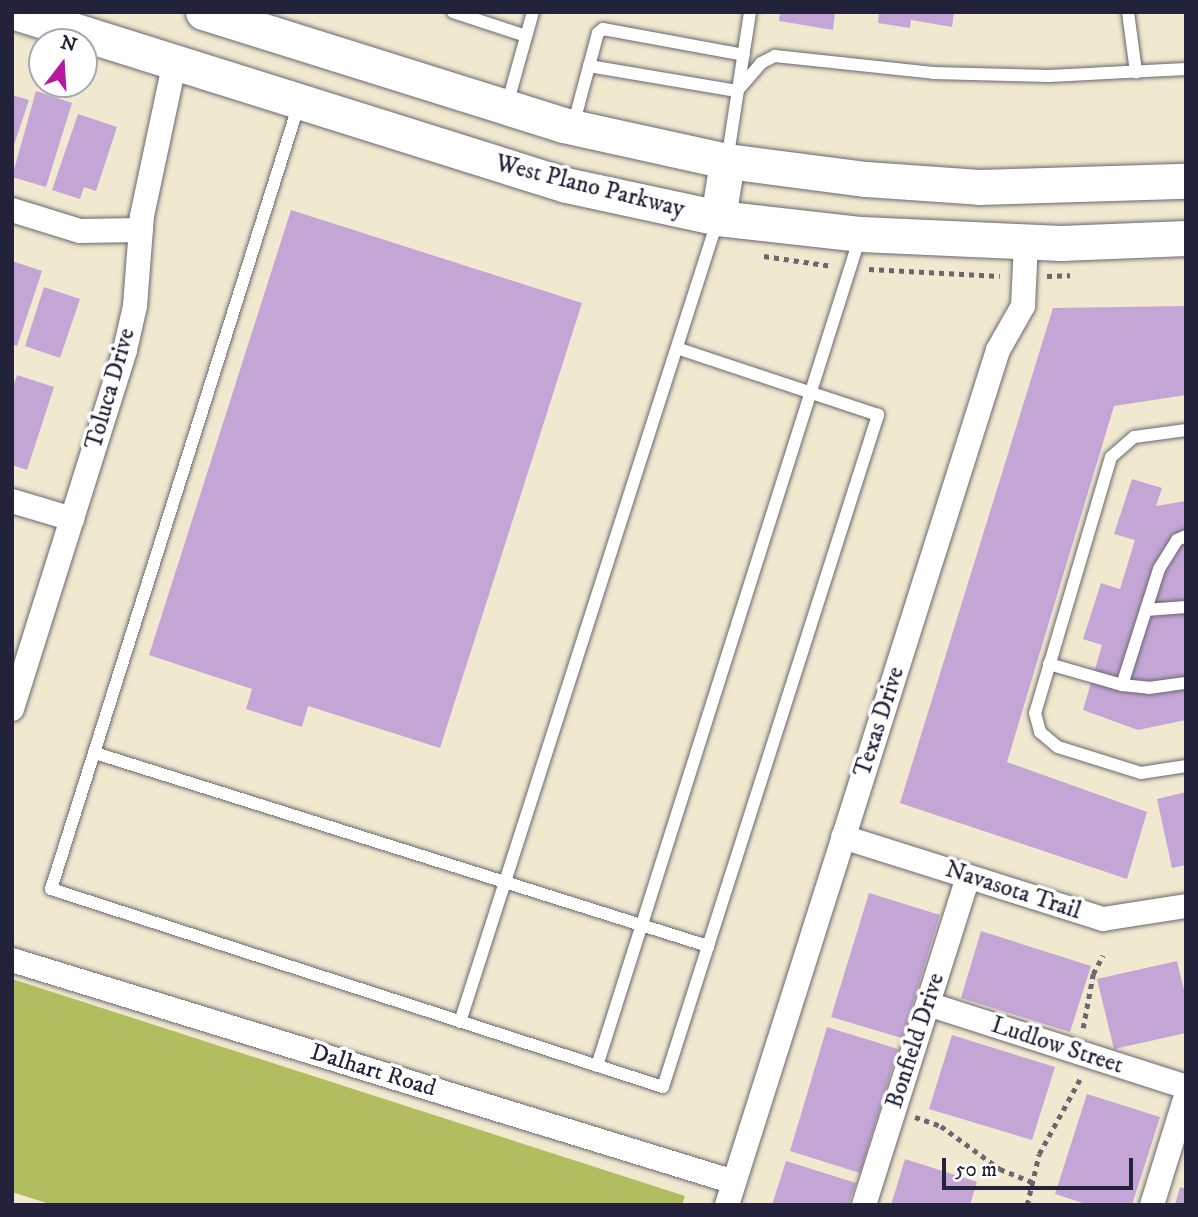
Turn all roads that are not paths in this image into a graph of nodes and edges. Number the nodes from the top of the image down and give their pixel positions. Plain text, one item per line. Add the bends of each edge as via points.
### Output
1 (15, 12) edge
2 (191, 12) edge
3 (203, 12) edge
4 (453, 12) edge
5 (533, 12) edge
6 (751, 12) edge
7 (1128, 12) edge
8 (526, 36) junction
9 (744, 55) junction
10 (175, 61) junction
11 (589, 66) junction
12 (1186, 69) edge
13 (1136, 72) junction
14 (737, 91) junction
15 (300, 101) junction
16 (506, 108) junction
17 (573, 127) junction
18 (727, 161) junction
19 (866, 179) junction
20 (1186, 181) edge
21 (12, 210) edge
22 (718, 218) junction
23 (141, 230) junction
24 (861, 234) junction
25 (1186, 238) edge
26 (1026, 242) junction
27 (677, 348) junction
28 (811, 393) junction
29 (1186, 429) edge
30 (12, 500) edge
31 (72, 519) junction
32 (1186, 536) edge
33 (1186, 607) edge
34 (1146, 611) junction
35 (1049, 664) junction
36 (1186, 683) edge
37 (1122, 685) junction
38 (12, 709) edge
39 (94, 753) junction
40 (1186, 766) edge
41 (843, 837) junction
42 (968, 877) junction
43 (505, 882) junction
44 (1186, 906) edge
45 (641, 925) junction
46 (708, 946) junction
47 (12, 960) edge
48 (928, 1004) junction
49 (460, 1022) junction
50 (597, 1066) junction
51 (1186, 1087) edge
52 (1186, 1096) edge
53 (730, 1193) edge
54 (864, 1205) edge
55 (1152, 1205) edge

1 - 10 main road, West Plano Parkway
2 - 10 main road
3 - 16 main road
4 - 8 lane
5 - 8 lane
6 - 9 lane
7 - 13 lane
8 - 16 lane
9 - 11 lane via 603,29
9 - 14 lane
10 - 15 main road, West Plano Parkway
10 - 23 street, Toluca Drive
11 - 14 lane
11 - 17 lane
12 - 13 lane
13 - 14 lane via 1049,76 933,73 775,56 761,63
14 - 18 lane
15 - 22 main road, West Plano Parkway via 566,185
15 - 39 lane
16 - 17 main road
17 - 18 main road
18 - 19 main road
18 - 22 main road
19 - 20 main road via 979,187
19 - 24 main road
21 - 23 street via 80,231
22 - 24 main road, West Plano Parkway
22 - 27 lane
23 - 31 street, Toluca Drive via 135,306 125,350
24 - 26 main road, West Plano Parkway
24 - 28 lane
25 - 26 main road, West Plano Parkway
26 - 41 street, Texas Drive via 1023,306 998,350
27 - 28 lane
27 - 43 lane
28 - 45 lane
28 - 46 lane via 878,415
29 - 35 lane via 1134,437 1111,457
30 - 31 street
31 - 38 street, Toluca Drive
32 - 34 lane via 1167,552
33 - 34 lane
34 - 37 lane
35 - 37 lane
35 - 40 lane via 1035,713 1047,740 1141,773
36 - 37 lane via 1150,688
39 - 43 lane
39 - 49 lane via 51,889
41 - 42 street, Navasota Trail
41 - 53 street, Texas Drive
42 - 44 street, Navasota Trail via 1103,919
42 - 48 street, Bonfield Drive
43 - 45 lane
43 - 49 lane
45 - 46 lane
45 - 50 lane
46 - 50 lane via 663,1087
47 - 53 street, Dalhart Road
48 - 51 street, Ludlow Street
48 - 54 street, Bonfield Drive
49 - 50 lane
52 - 55 street

